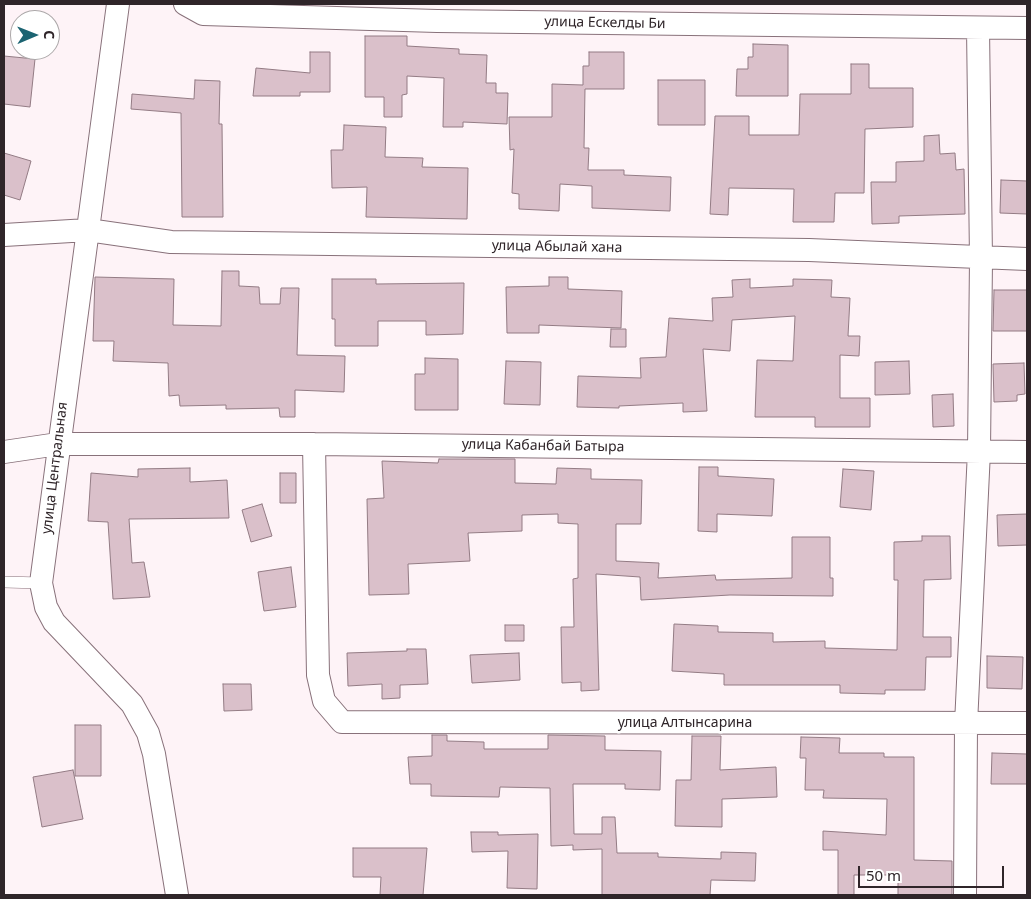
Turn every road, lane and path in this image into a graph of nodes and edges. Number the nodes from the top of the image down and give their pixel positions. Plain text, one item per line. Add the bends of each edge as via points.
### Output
1 (118, 4) edge
2 (185, 4) edge
3 (978, 28) junction
4 (1027, 28) edge
5 (88, 230) junction
6 (4, 235) edge
7 (981, 259) junction
8 (1027, 260) edge
9 (58, 444) junction
10 (314, 444) junction
11 (979, 451) junction
12 (4, 452) edge
13 (1027, 452) edge
14 (4, 582) edge
15 (41, 583) junction
16 (1027, 723) edge
17 (966, 724) junction
18 (177, 895) edge
19 (965, 895) edge

1 - 5 street, улица Центральная
2 - 3 street, улица Ескелды Би via 203,14
3 - 4 street, улица Ескелды Би
3 - 7 street
5 - 6 street, улица Абылай хана
5 - 7 street, улица Абылай хана via 171,242 809,250
5 - 9 street, улица Центральная
7 - 8 street, улица Абылай хана
7 - 11 street
9 - 10 street, улица Кабанбай Батыра
9 - 12 street, улица Кабанбай Батыра
9 - 15 street, улица Центральная
10 - 11 street, улица Кабанбай Батыра
10 - 17 street, улица Алтынсарина via 318,675 324,701 342,722
11 - 13 street, улица Кабанбай Батыра
11 - 17 street
14 - 15 lane
15 - 18 street, улица Центральная via 46,607 54,622 132,704 148,733
16 - 17 street, улица Алтынсарина
17 - 19 street

